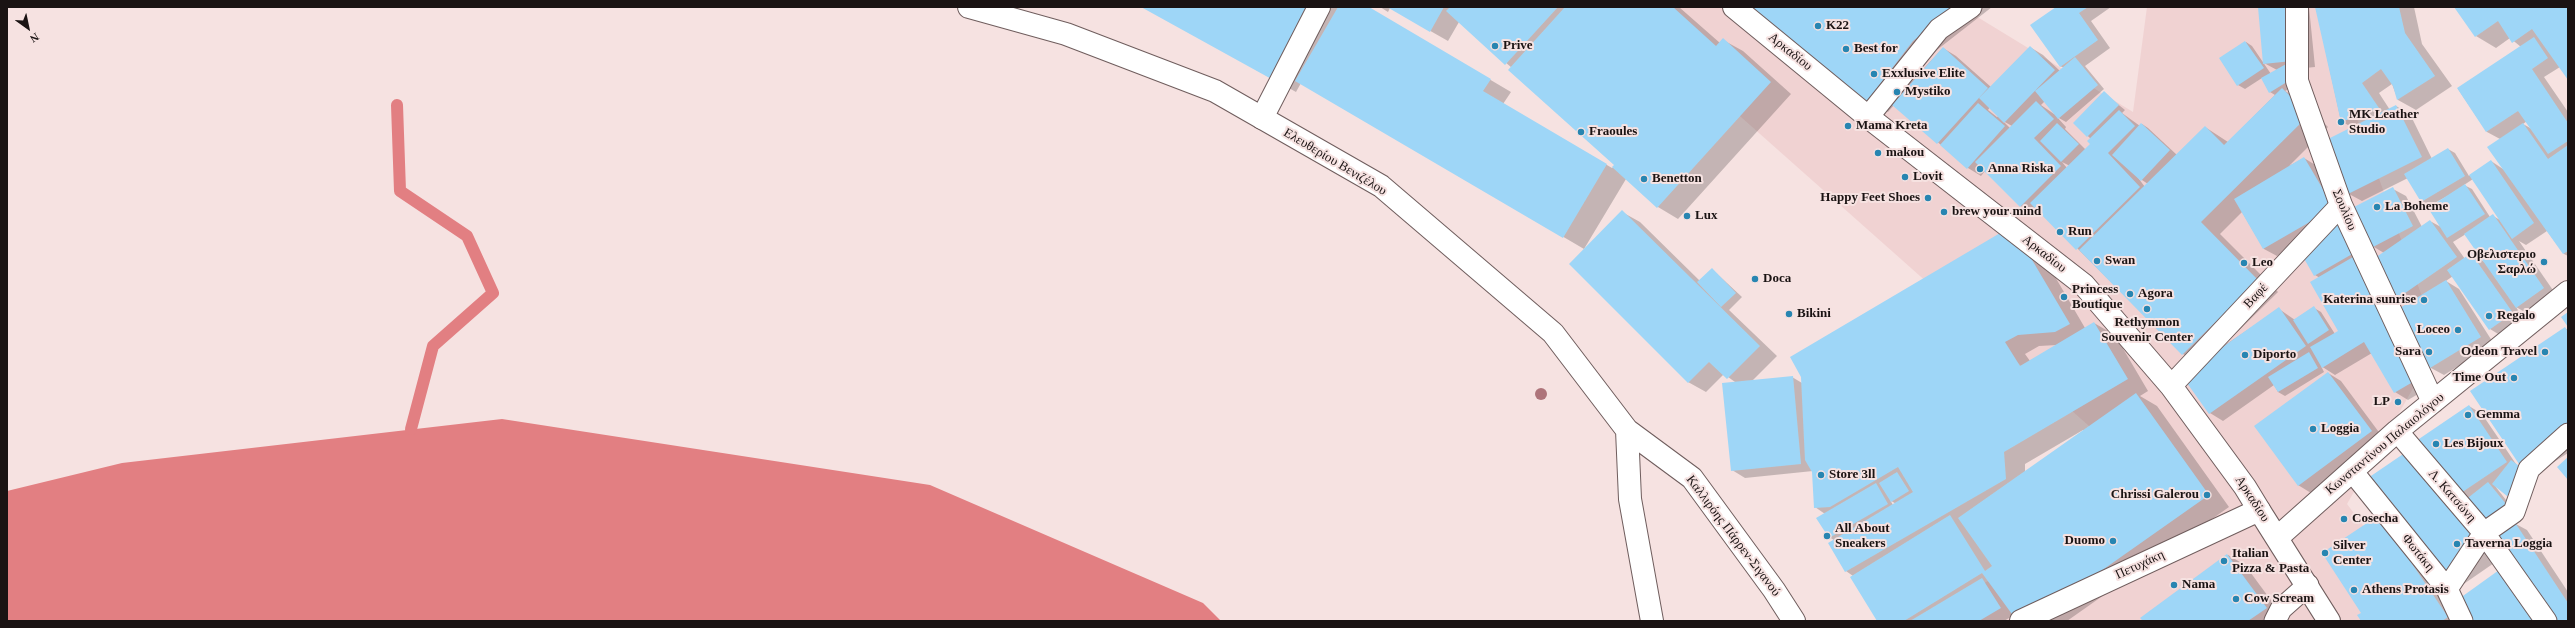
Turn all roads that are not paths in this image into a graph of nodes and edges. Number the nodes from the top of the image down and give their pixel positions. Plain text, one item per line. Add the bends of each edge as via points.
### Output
1 (969, 7) edge
2 (1319, 7) edge
3 (1971, 7) edge
4 (2297, 7) edge
5 (1737, 8) edge
6 (1868, 117) junction
7 (1262, 118) junction
8 (2341, 205) junction
9 (2568, 292) edge
10 (2171, 386) junction
11 (2433, 402) junction
12 (1627, 430) junction
13 (2397, 431) junction
14 (2568, 434) edge
15 (2352, 470) junction
16 (2259, 510) junction
17 (2484, 533) junction
18 (2278, 537) junction
19 (2308, 585) junction
20 (2446, 589) junction
21 (1652, 621) edge
22 (1794, 621) edge
23 (2021, 621) edge
24 (2275, 621) edge
25 (2329, 621) edge
26 (2462, 621) edge
27 (2546, 621) edge

1 - 7 street, Ελευθερίου Βενιζέλου via 1074,37 1215,91
2 - 7 street
3 - 6 lane via 1939,29
4 - 8 street, Σουλίου via 2297,81
5 - 6 street, Αρκαδίου
6 - 10 street, Αρκαδίου via 2084,285
7 - 12 street, Ελευθερίου Βενιζέλου via 1381,186 1553,333
8 - 10 lane, Βαφέ
8 - 11 street, Σουλίου
9 - 11 street, Κωνσταντίνου Παλαιολόγου
10 - 16 street, Αρκαδίου
11 - 13 street, Κωνσταντίνου Παλαιολόγου
12 - 21 street via 1630,499
12 - 22 street, Καλλιρόης Πάρρεν-Σιγανού via 1692,478
13 - 15 street, Κωνσταντίνου Παλαιολόγου
13 - 17 lane, Λ. Κατσώνη
14 - 17 lane via 2530,469 2514,512
15 - 18 street, Κωνσταντίνου Παλαιολόγου
15 - 20 lane, Φωτάκη
16 - 18 street, Αρκαδίου
16 - 23 street, Πετυχάκη
17 - 20 lane
17 - 27 lane, Λ. Κατσώνη
18 - 19 street, Αρκαδίου
19 - 24 lane via 2281,609
19 - 25 street, Αρκαδίου
20 - 26 lane, Φωτάκη

